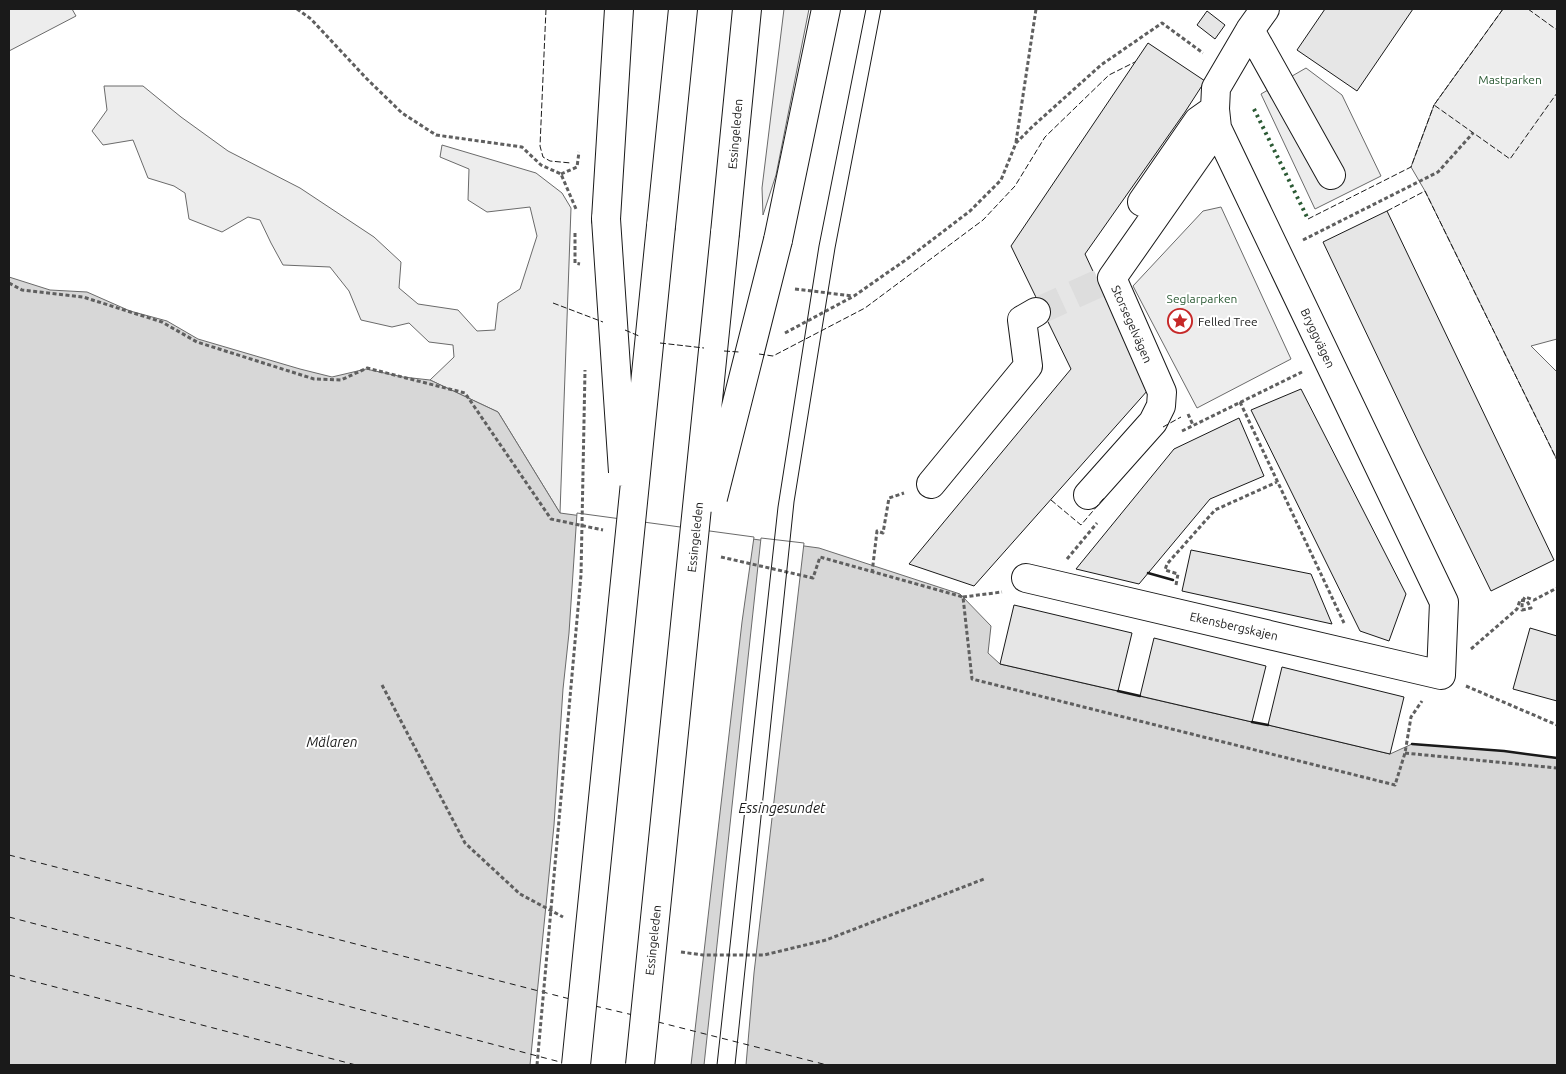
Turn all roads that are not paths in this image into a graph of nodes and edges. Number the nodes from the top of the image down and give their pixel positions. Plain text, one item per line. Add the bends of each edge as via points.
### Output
1 (619, 9) edge
2 (683, 9) edge
3 (747, 9) edge
4 (826, 9) edge
5 (1257, 19) edge
6 (1216, 119) junction
7 (1331, 175) dead end
8 (1142, 202) dead end
9 (1036, 312) tunnel mouth
10 (930, 484) dead end
11 (1088, 495) dead end
12 (628, 551) junction
13 (1026, 578) dead end
14 (690, 590) junction
15 (1441, 675) joint
16 (576, 1065) edge
17 (640, 1065) edge

1 - 12 main road, bridge via 606,219
2 - 12 main road, bridge
3 - 14 main road, Essingeleden, bridge
4 - 14 main road, bridge via 778,240
5 - 6 main road via 1216,88
5 - 7 main road
6 - 8 main road via 1198,121
6 - 11 main road, Storsegelvägen via 1108,280 1162,392 1161,406 1153,422
6 - 15 main road, Bryggvägen via 1444,602
9 - 10 main road via 1022,320 1028,366
12 - 16 main road, bridge
13 - 15 main road, Ekensbergskajen
14 - 17 main road, Essingeleden, bridge

